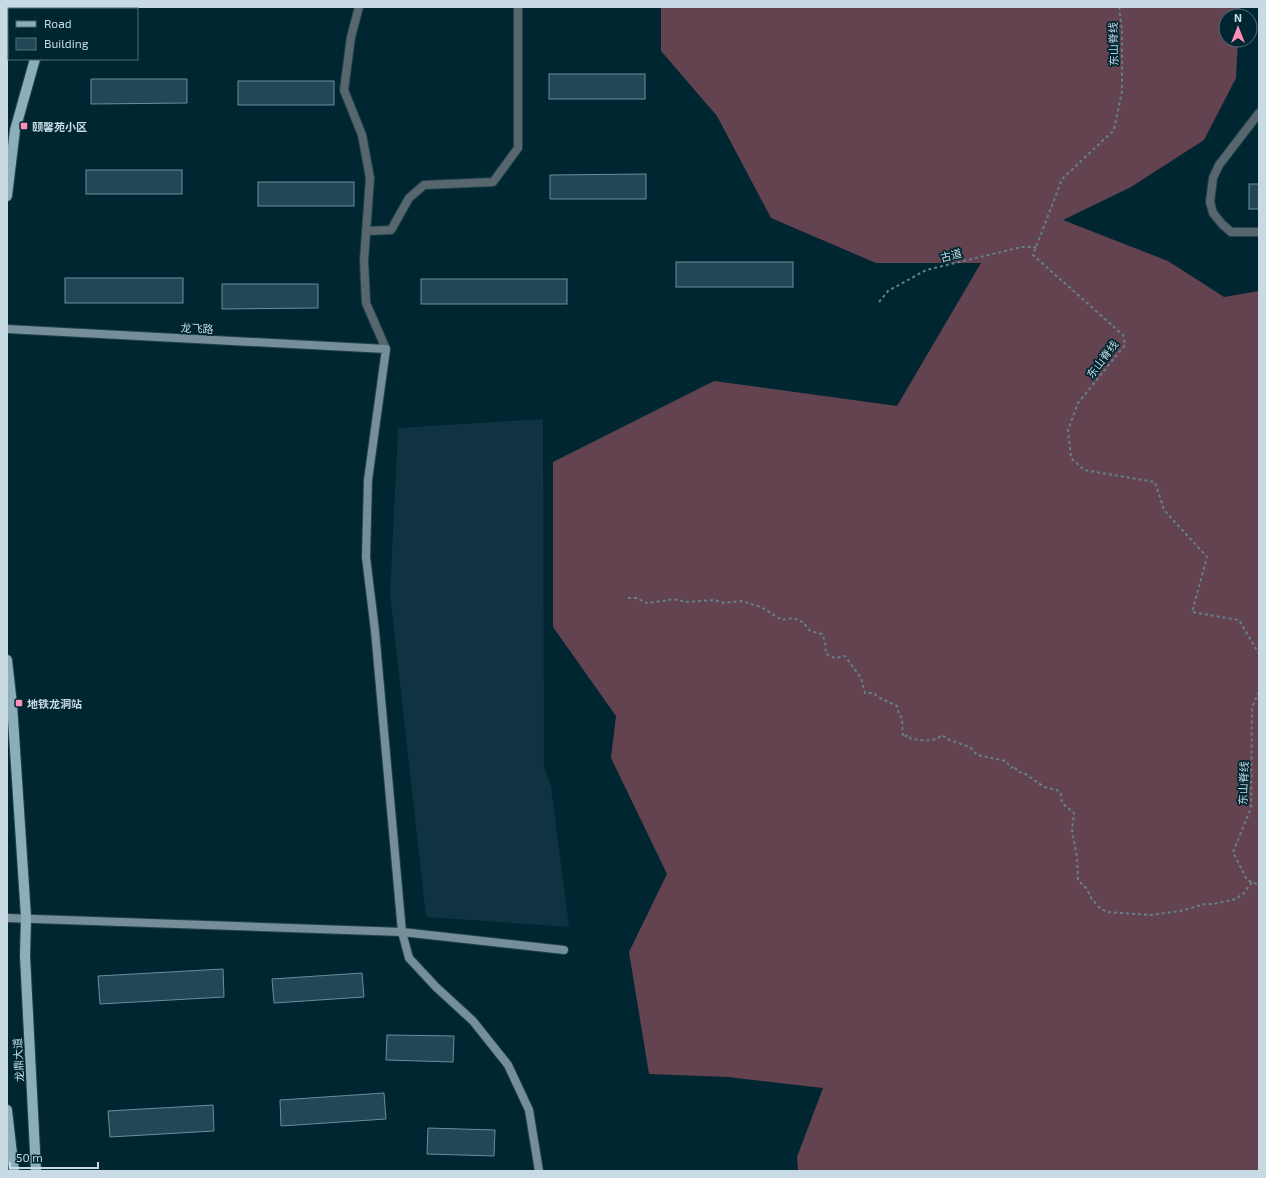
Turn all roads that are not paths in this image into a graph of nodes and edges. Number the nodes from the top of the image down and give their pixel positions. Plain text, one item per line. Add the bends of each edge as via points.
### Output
1 (359, 7) edge
2 (518, 7) edge
3 (36, 60) edge
4 (1259, 113) edge
5 (7, 196) edge
6 (366, 231) junction
7 (1259, 232) edge
8 (7, 328) edge
9 (386, 348) junction
10 (7, 660) edge
11 (26, 917) junction
12 (7, 918) edge
13 (402, 932) junction
14 (564, 950) dead end
15 (7, 1110) edge
16 (14, 1171) edge
17 (36, 1171) edge
18 (539, 1171) edge

1 - 6 street via 351,37 344,90 362,136 370,178
2 - 6 street via 518,148 493,182 424,185 409,198 391,230
3 - 5 main road via 16,130
4 - 7 street via 1219,165 1213,178 1210,202 1213,213 1231,232
6 - 9 street via 366,302
8 - 9 street, 龙飞路
9 - 13 street via 368,480 366,557
10 - 11 main road, 龙鼎大道
11 - 12 street
11 - 13 street
11 - 17 main road, 龙鼎大道 via 25,956
13 - 14 street
13 - 18 street via 409,958 436,988 473,1021 508,1065 529,1110
15 - 16 main road

